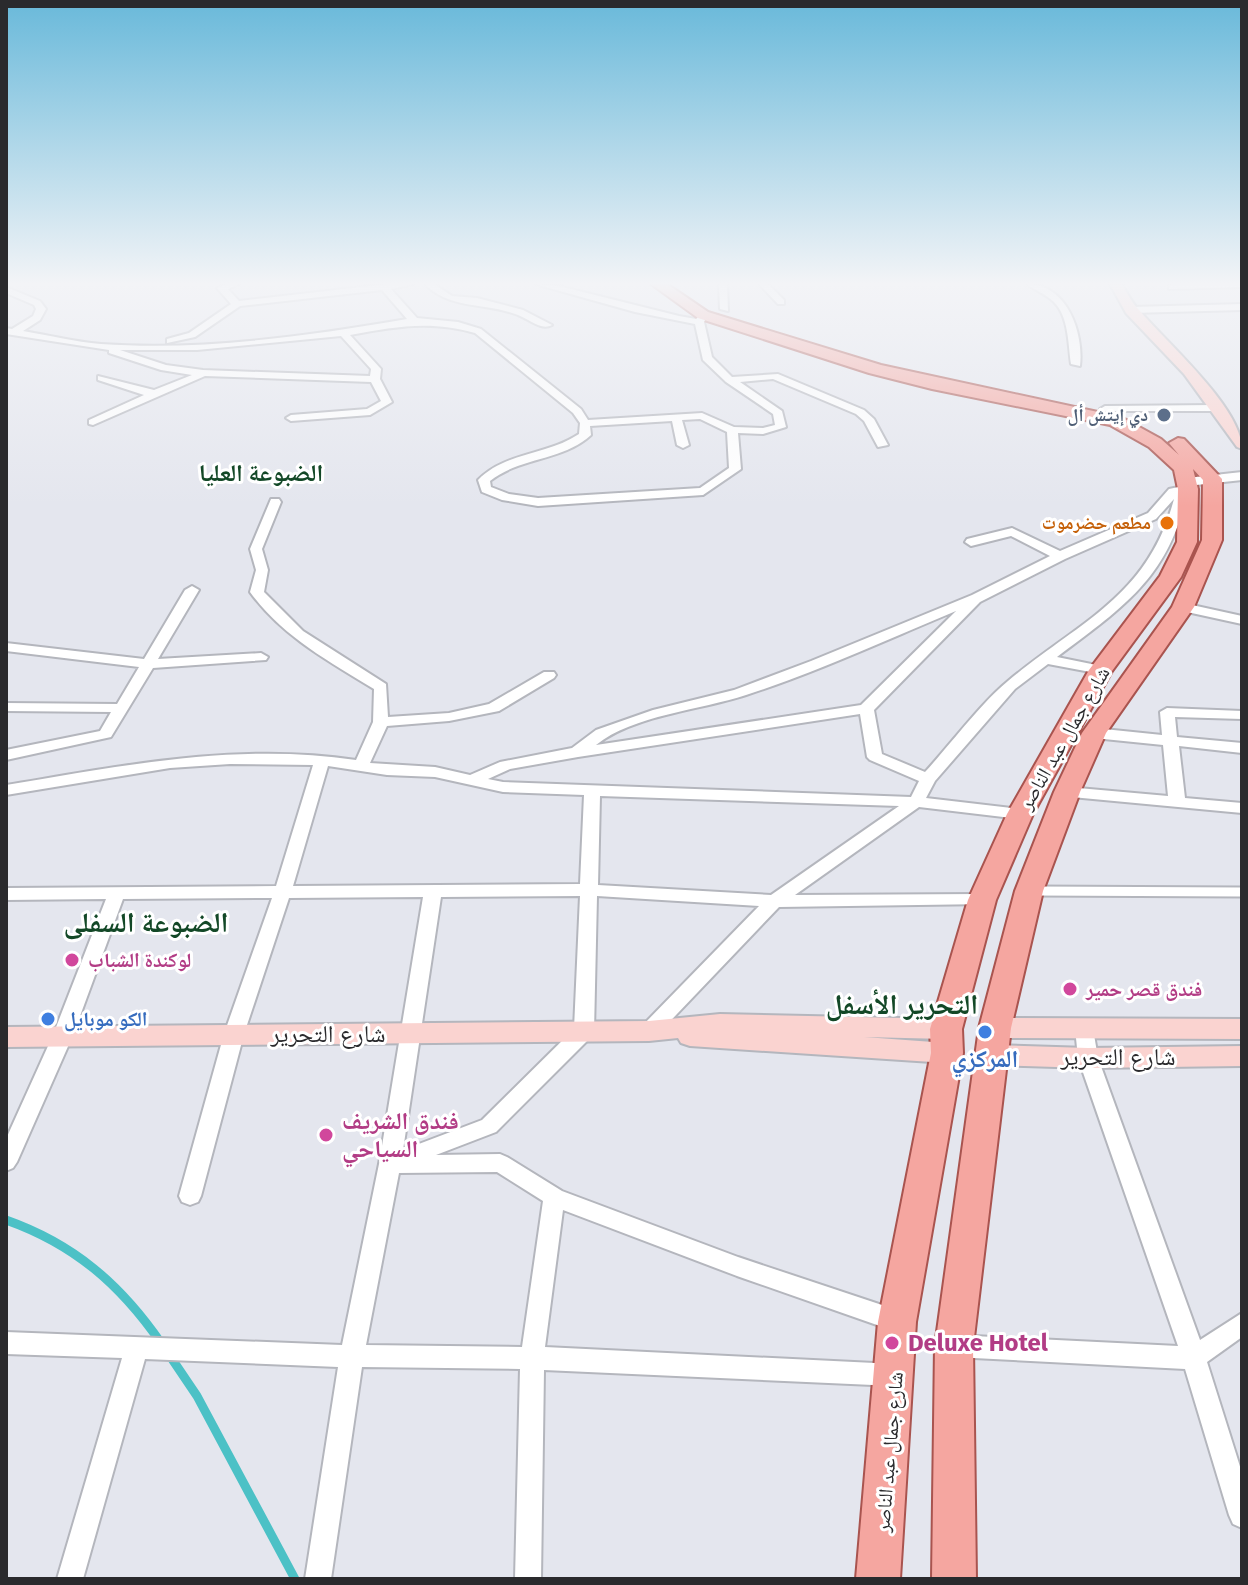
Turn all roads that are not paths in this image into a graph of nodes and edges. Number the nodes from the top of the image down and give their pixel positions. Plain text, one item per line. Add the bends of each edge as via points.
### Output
1 (134, 358) edge
2 (366, 358) edge
3 (511, 358) edge
4 (707, 358) edge
5 (858, 358) edge
6 (872, 358) edge
7 (1075, 358) edge
8 (1177, 358) edge
9 (1076, 364) dead end
10 (203, 373) junction
11 (102, 378) dead end
12 (375, 379) junction
13 (730, 380) junction
14 (151, 396) junction
15 (1215, 408) junction
16 (1105, 409) junction
17 (676, 416) junction
18 (291, 418) dead end
19 (93, 422) dead end
20 (585, 423) junction
21 (732, 430) junction
22 (1242, 444) edge
23 (683, 445) dead end
24 (882, 445) dead end
25 (1242, 476) edge
26 (1192, 485) junction
27 (275, 502) dead end
28 (971, 542) dead end
29 (1060, 556) junction
30 (192, 590) dead end
31 (977, 598) junction
32 (1183, 607) junction
33 (1242, 620) edge
34 (6, 647) edge
35 (261, 657) dead end
36 (1045, 659) junction
37 (148, 664) junction
38 (1101, 670) junction
39 (549, 675) dead end
40 (6, 707) edge
41 (122, 708) junction
42 (866, 709) junction
43 (1242, 715) edge
44 (381, 722) junction
45 (1094, 733) junction
46 (1172, 742) junction
47 (1242, 748) edge
48 (577, 752) junction
49 (6, 755) edge
50 (322, 760) junction
51 (361, 766) junction
52 (928, 779) junction
53 (472, 780) junction
54 (592, 792) junction
55 (1067, 792) junction
56 (7, 793) edge
57 (1177, 801) junction
58 (916, 802) junction
59 (1242, 808) edge
60 (1020, 814) junction
61 (433, 890) junction
62 (590, 890) junction
63 (283, 891) junction
64 (1029, 891) junction
65 (1242, 892) edge
66 (117, 893) junction
67 (6, 894) edge
68 (982, 900) junction
69 (774, 901) junction
70 (1085, 1028) junction
71 (1242, 1029) edge
72 (649, 1031) junction
73 (584, 1032) junction
74 (409, 1033) junction
75 (234, 1034) junction
76 (63, 1035) junction
77 (6, 1037) edge
78 (947, 1041) junction
79 (994, 1041) junction
80 (1242, 1056) edge
81 (1088, 1058) junction
82 (6, 1162) edge
83 (390, 1164) junction
84 (190, 1196) dead end
85 (554, 1197) junction
86 (897, 1322) junction
87 (1242, 1324) edge
88 (6, 1343) edge
89 (954, 1346) junction
90 (137, 1347) junction
91 (352, 1356) junction
92 (532, 1358) junction
93 (1194, 1358) junction
94 (895, 1375) junction
95 (1242, 1515) edge
96 (70, 1579) edge
97 (318, 1579) edge
98 (528, 1579) edge
99 (878, 1579) edge
100 (954, 1579) edge

1 - 10 street
2 - 12 street via 376,369
3 - 20 street
4 - 13 street
5 - 26 main road via 932,384 1115,421 1155,443 1183,468
6 - 16 main road
7 - 9 street
8 - 15 main road
10 - 12 street
10 - 14 street
11 - 14 street
12 - 18 street via 387,402 370,412
13 - 21 street via 778,413 781,427
13 - 24 street via 765,375 786,379 860,412
14 - 19 street
15 - 16 street
15 - 22 main road
16 - 26 main road via 1179,443
17 - 20 street
17 - 21 street via 702,416
17 - 23 street
20 - 21 street via 585,435 576,443 495,469 484,480 486,489 538,502 703,491 735,469
25 - 26 street
26 - 29 street via 1173,492 1152,516
26 - 32 main road, شارع جمال عبد الناصر via 1212,540
26 - 36 street via 1152,571 1122,601
26 - 38 main road, شارع جمال عبد الناصر via 1187,542 1170,577
27 - 44 street via 256,549 262,570 257,592 271,613 381,687
28 - 29 street via 1012,532
29 - 31 street
30 - 37 street
31 - 42 street
31 - 48 street via 739,693 601,733
32 - 33 street
32 - 45 main road, شارع جمال عبد الناصر
34 - 37 street
35 - 37 street
36 - 38 street
36 - 52 street via 1010,686
37 - 41 street
38 - 60 main road, شارع جمال عبد الناصر
39 - 44 street via 494,708
40 - 41 street
41 - 49 street via 106,734
42 - 48 street
42 - 52 street via 875,757
43 - 46 street via 1167,712
44 - 51 street
45 - 46 street
45 - 55 main road, شارع جمال عبد الناصر
46 - 47 street
46 - 57 street
48 - 53 street via 506,765
50 - 51 street
50 - 56 street via 170,763
50 - 63 street
51 - 53 street
52 - 58 street
53 - 54 street
54 - 58 street
54 - 62 street
55 - 57 street
55 - 64 main road, شارع جمال عبد الناصر
57 - 59 street
58 - 60 street
58 - 69 street
60 - 68 main road, شارع جمال عبد الناصر
61 - 62 street
61 - 63 street
61 - 74 street
62 - 69 street
62 - 73 street
63 - 66 street
63 - 75 street
64 - 65 lane
64 - 79 main road, شارع جمال عبد الناصر
66 - 67 street
66 - 76 street
68 - 69 street
68 - 78 main road, شارع جمال عبد الناصر
69 - 72 street
70 - 71 main road, شارع التحرير
70 - 79 main road, شارع التحرير
70 - 81 street
72 - 73 main road, شارع التحرير
72 - 78 main road, شارع التحرير via 718,1040
73 - 74 main road, شارع التحرير
73 - 83 street via 489,1126
74 - 75 main road, شارع التحرير
74 - 83 street
75 - 76 main road, شارع التحرير
75 - 84 street
76 - 77 main road, شارع التحرير
76 - 82 street
78 - 86 main road, شارع جمال عبد الناصر
79 - 81 main road, شارع التحرير
79 - 89 main road, شارع جمال عبد الناصر
80 - 81 main road, شارع التحرير
81 - 93 street
83 - 85 street via 500,1163
83 - 91 street
85 - 86 street
85 - 92 street
86 - 94 main road, شارع جمال عبد الناصر
87 - 93 street
88 - 90 street
89 - 93 street
89 - 100 main road, شارع جمال عبد الناصر
90 - 91 street
90 - 96 street
91 - 92 street
91 - 97 street
92 - 94 street
92 - 98 street
93 - 95 street
94 - 99 main road, شارع جمال عبد الناصر

